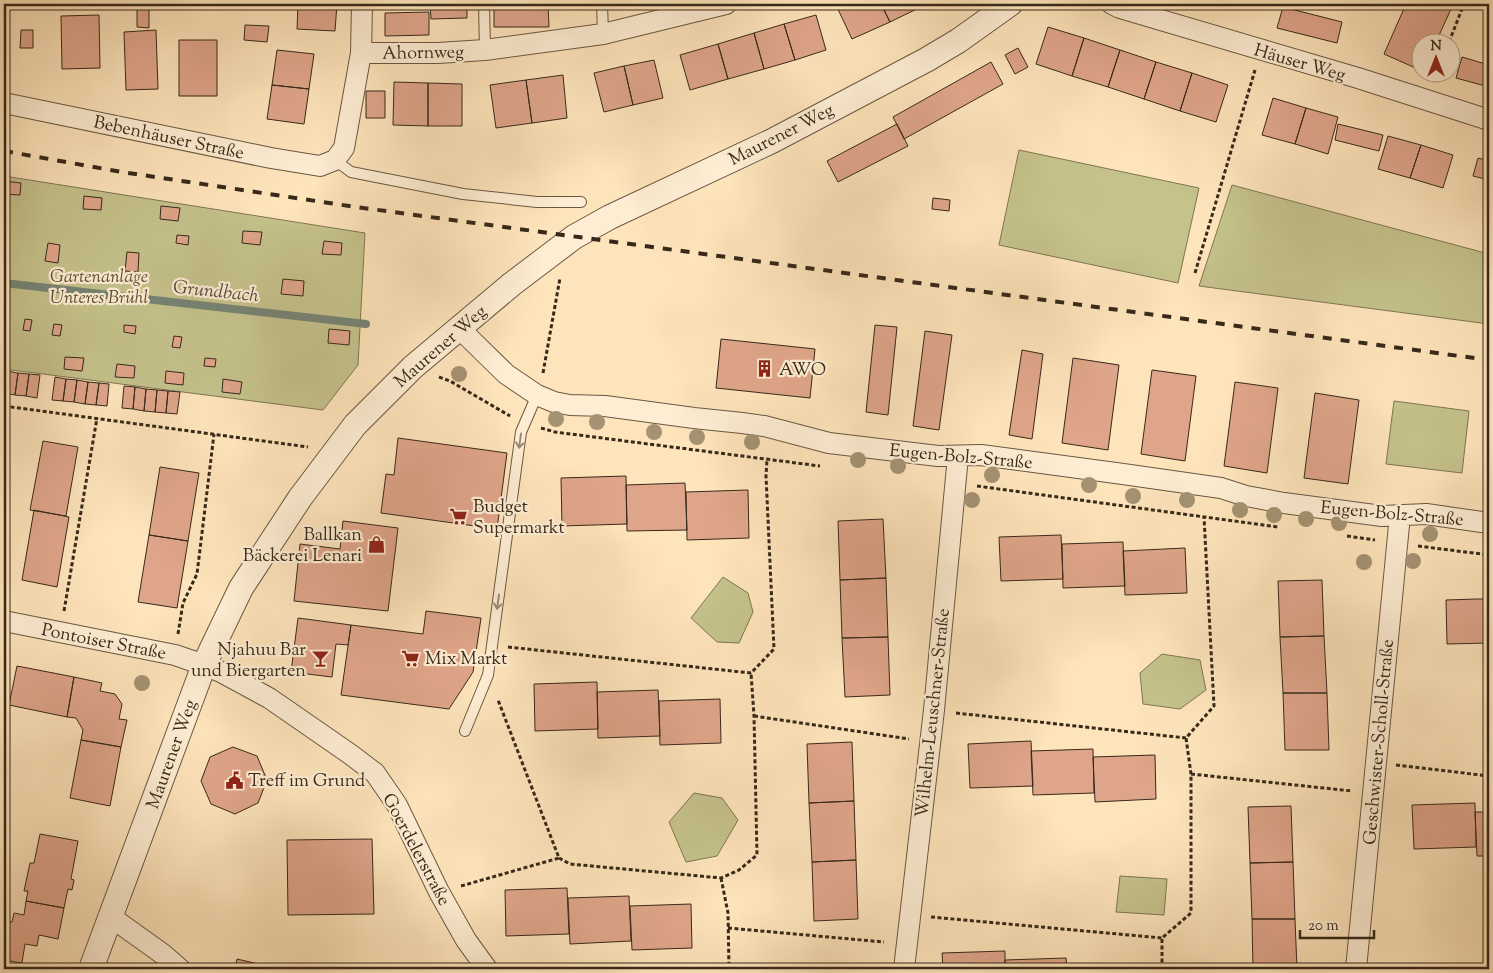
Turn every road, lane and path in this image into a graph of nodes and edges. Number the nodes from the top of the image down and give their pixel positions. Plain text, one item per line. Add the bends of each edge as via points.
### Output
1 (362, 4) edge
2 (484, 4) edge
3 (602, 4) edge
4 (726, 4) edge
5 (1010, 4) edge
6 (1112, 4) edge
7 (1464, 4) edge
8 (1453, 32) edge
9 (603, 34) junction
10 (485, 50) junction
11 (1261, 50) junction
12 (361, 53) junction
13 (4, 103) edge
14 (1489, 120) edge
15 (335, 160) junction
16 (580, 202) dead end
17 (554, 251) junction
18 (1194, 273) dead end
19 (459, 328) junction
20 (536, 396) junction
21 (4, 406) edge
22 (98, 418) junction
23 (214, 434) junction
24 (336, 450) junction
25 (958, 456) junction
26 (767, 459) dead end
27 (1400, 515) junction
28 (1204, 517) dead end
29 (1489, 523) edge
30 (4, 621) edge
31 (60, 631) junction
32 (493, 645) junction
33 (175, 655) junction
34 (204, 665) junction
35 (751, 673) junction
36 (488, 675) junction
37 (934, 710) junction
38 (754, 716) junction
39 (465, 732) dead end
40 (1186, 738) junction
41 (930, 742) junction
42 (1376, 763) junction
43 (1191, 774) junction
44 (1489, 776) edge
45 (1373, 793) junction
46 (559, 858) junction
47 (721, 878) junction
48 (439, 892) junction
49 (910, 915) junction
50 (110, 917) junction
51 (728, 928) junction
52 (1162, 938) junction
53 (907, 944) junction
54 (91, 969) edge
55 (180, 969) edge
56 (488, 969) edge
57 (728, 969) edge
58 (904, 969) edge
59 (1162, 969) edge
60 (1356, 969) edge

1 - 12 street, Ahornweg
2 - 10 lane, Ahornweg
3 - 9 lane
4 - 9 street, Ahornweg
5 - 17 street, Maurener Weg via 926,60 772,141 610,217
6 - 11 street, Häuser Weg
7 - 8 path
9 - 10 street, Ahornweg
10 - 12 street, Ahornweg
11 - 14 street, Häuser Weg
11 - 18 path
12 - 15 street, Ahornweg via 344,148
13 - 15 street, Bebenhäuser Straße via 271,158 320,166
15 - 16 lane via 351,172 463,194 537,202
17 - 19 street, Maurener Weg
17 - 20 path via 561,275
19 - 20 street, Eugen-Bolz-Straße via 506,374
19 - 24 street, Maurener Weg via 413,367 355,425
20 - 25 street, Eugen-Bolz-Straße via 554,402 742,422 829,443
20 -> 32 lane via 521,432
21 - 22 path
22 - 23 path
22 - 31 path
23 - 24 path
23 - 33 path via 197,574 183,603
24 - 34 street, Maurener Weg via 300,498 242,588
25 - 27 street, Eugen-Bolz-Straße via 981,455 1212,486 1284,502 1382,516
25 - 37 street, Wilhelm-Leuschner-Straße
26 - 35 path via 774,649
27 - 29 street, Eugen-Bolz-Straße via 1426,514
27 - 42 street, Geschwister-Scholl-Straße
28 - 40 path via 1214,706
30 - 31 street, Pontoiser Straße
31 - 33 street, Pontoiser Straße
32 - 35 path
32 - 36 lane
33 - 34 street, Pontoiser Straße
34 - 48 street, Goerdelerstraße via 269,698 375,773 397,805
34 - 50 street, Maurener Weg
35 - 38 path
36 - 39 lane
36 - 46 path
37 - 40 path
37 - 41 street, Wilhelm-Leuschner-Straße
38 - 41 path
38 - 47 path via 757,854 740,870
40 - 43 path
41 - 49 street, Wilhelm-Leuschner-Straße
42 - 44 path
42 - 45 street, Geschwister-Scholl-Straße
43 - 45 path
43 - 52 path via 1191,913
45 - 60 street, Geschwister-Scholl-Straße
46 - 47 path via 570,864
46 - 48 path
47 - 51 path
48 - 56 street, Goerdelerstraße via 466,940
49 - 52 path
49 - 53 street, Wilhelm-Leuschner-Straße
50 - 54 street, Maurener Weg
50 - 55 street
51 - 53 path
51 - 57 path
52 - 59 path
53 - 58 street, Wilhelm-Leuschner-Straße

